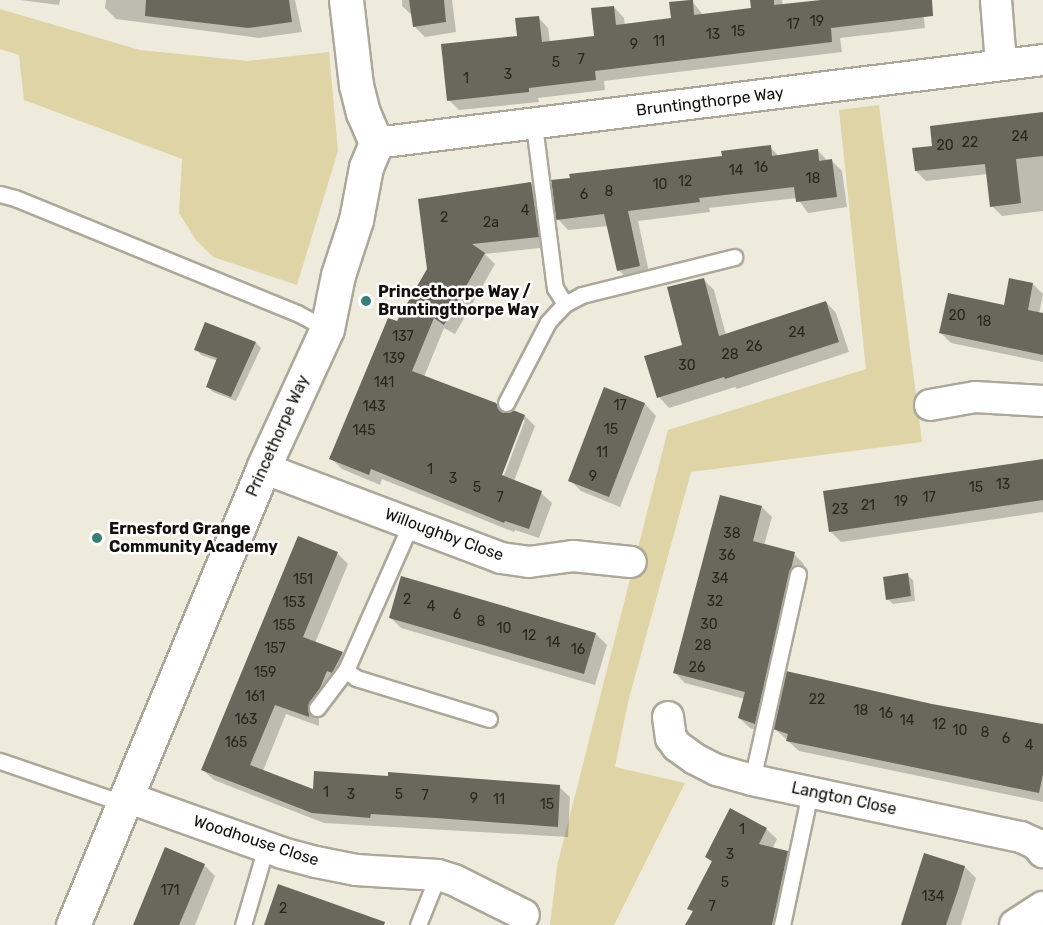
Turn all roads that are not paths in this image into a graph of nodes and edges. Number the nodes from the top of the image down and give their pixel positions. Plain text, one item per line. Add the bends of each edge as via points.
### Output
1 (346, 0) edge
2 (996, 0) edge
3 (1043, 60) edge
4 (1001, 64) junction
5 (534, 125) junction
6 (376, 143) junction
7 (0, 194) edge
8 (734, 256) dead end
9 (565, 304) junction
10 (327, 329) junction
11 (1043, 401) edge
12 (506, 404) dead end
13 (930, 405) dead end
14 (263, 468) junction
15 (411, 523) junction
16 (631, 562) dead end
17 (798, 574) dead end
18 (346, 670) junction
19 (316, 708) dead end
20 (668, 717) dead end
21 (489, 719) dead end
22 (0, 761) edge
23 (752, 780) junction
24 (810, 792) junction
25 (125, 800) junction
26 (266, 847) junction
27 (1043, 852) edge
28 (438, 875) junction
29 (1043, 907) edge
30 (524, 915) dead end
31 (73, 925) edge
32 (243, 925) edge
33 (418, 925) edge
34 (782, 925) edge
35 (1015, 925) edge

1 - 6 street via 356,86
2 - 4 street
3 - 4 street, Bruntingthorpe Way
4 - 5 street, Bruntingthorpe Way
5 - 6 street, Bruntingthorpe Way
5 - 9 lane via 555,288
6 - 10 street, Princethorpe Way via 366,167
7 - 10 lane
8 - 9 lane via 582,295
9 - 12 lane via 549,322
10 - 14 street, Princethorpe Way
11 - 13 street via 975,398
14 - 15 street, Willoughby Close
14 - 25 street, Princethorpe Way
15 - 16 street, Willoughby Close via 516,561 573,556
15 - 18 lane
17 - 23 lane
18 - 19 lane
18 - 21 lane via 356,678
20 - 23 street, Langton Close via 671,738 685,753 717,770
22 - 25 lane
23 - 24 street, Langton Close
24 - 27 street, Langton Close via 1021,837
24 - 34 lane
25 - 26 street, Woodhouse Close
25 - 31 street, Princethorpe Way
26 - 28 street, Woodhouse Close via 346,868
26 - 32 lane
28 - 30 street, Woodhouse Close
28 - 33 lane
29 - 35 street

